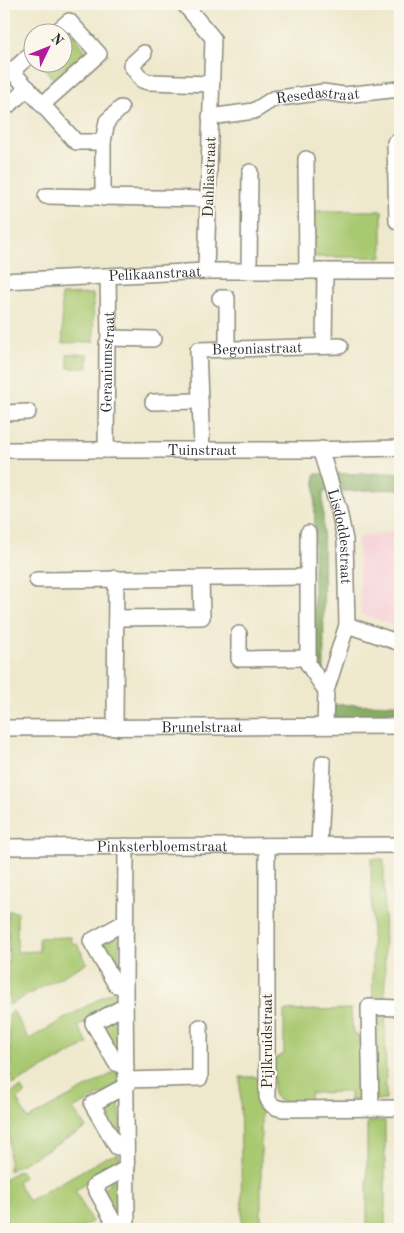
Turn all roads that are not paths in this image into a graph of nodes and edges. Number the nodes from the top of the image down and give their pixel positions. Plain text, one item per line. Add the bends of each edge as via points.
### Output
1 (186, 4) edge
2 (72, 24) edge
3 (144, 52) dead end
4 (22, 62) edge
5 (211, 84) junction
6 (28, 88) junction
7 (400, 89) edge
8 (42, 104) junction
9 (120, 108) dead end
10 (4, 109) edge
11 (210, 117) junction
12 (103, 142) junction
13 (396, 143) dead end
14 (306, 159) dead end
15 (250, 172) dead end
16 (46, 196) dead end
17 (103, 198) junction
18 (208, 199) junction
19 (400, 221) edge
20 (206, 271) junction
21 (249, 271) junction
22 (307, 271) junction
23 (325, 271) junction
24 (400, 271) edge
25 (108, 277) junction
26 (4, 281) edge
27 (220, 298) dead end
28 (109, 338) junction
29 (153, 339) dead end
30 (324, 346) junction
31 (340, 346) dead end
32 (227, 349) junction
33 (153, 402) dead end
34 (200, 402) junction
35 (28, 412) dead end
36 (4, 413) edge
37 (400, 448) edge
38 (202, 449) junction
39 (322, 449) junction
40 (4, 450) edge
41 (106, 450) junction
42 (308, 534) dead end
43 (307, 577) junction
44 (116, 578) junction
45 (201, 579) junction
46 (37, 580) dead end
47 (116, 618) junction
48 (347, 625) junction
49 (239, 634) dead end
50 (400, 643) edge
51 (308, 658) junction
52 (326, 691) junction
53 (326, 726) junction
54 (400, 726) edge
55 (4, 728) edge
56 (115, 728) junction
57 (323, 763) dead end
58 (319, 845) junction
59 (400, 845) edge
60 (126, 846) junction
61 (267, 846) junction
62 (4, 847) edge
63 (125, 922) junction
64 (125, 986) junction
65 (125, 1006) junction
66 (400, 1008) edge
67 (200, 1027) dead end
68 (126, 1078) junction
69 (371, 1108) junction
70 (400, 1108) edge
71 (126, 1147) junction
72 (127, 1168) junction
73 (127, 1229) edge

1 - 5 street, Dahliastraat via 213,38
2 - 8 street via 99,54
3 - 5 street via 131,66 142,80
4 - 6 street via 12,71
5 - 11 street, Dahliastraat
6 - 8 street
6 - 10 street
7 - 11 street, Resedastraat via 273,98 254,112
8 - 12 street via 76,142
9 - 12 street via 107,121
11 - 18 street, Dahliastraat
12 - 17 street
13 - 19 street via 397,221
14 - 22 street
15 - 21 street
16 - 17 street
17 - 18 street
18 - 20 street, Dahliastraat
20 - 21 street, Pelikaanstraat
20 - 25 street, Pelikaanstraat
21 - 22 street, Pelikaanstraat
22 - 23 street, Pelikaanstraat
23 - 24 street, Pelikaanstraat
23 - 30 street, Begoniastraat
25 - 26 street, Pelikaanstraat
25 - 28 street, Geraniumstraat
27 - 32 street via 227,298
28 - 29 street
28 - 41 street, Geraniumstraat
30 - 31 street, Begoniastraat
30 - 32 street, Begoniastraat
32 - 34 street, Begoniastraat via 198,350
33 - 34 street
34 - 38 street, Begoniastraat
35 - 36 street
37 - 39 street, Tuinstraat
38 - 39 street, Tuinstraat
38 - 41 street, Tuinstraat
39 - 48 street, Lisdoddestraat via 346,540
40 - 41 street, Tuinstraat
42 - 43 street, Lisdoddestraat
43 - 45 street
43 - 51 street, Lisdoddestraat
44 - 45 street
44 - 46 street
44 - 47 street
45 - 47 street via 202,616
47 - 56 street
48 - 50 street
48 - 52 street, Lisdoddestraat
49 - 51 street via 239,659
51 - 52 street, Lisdoddestraat via 308,664
52 - 53 street, Lisdoddestraat
53 - 54 street, Brunelstraat
53 - 56 street, Brunelstraat
55 - 56 street, Brunelstraat
57 - 58 street
58 - 59 street, Pinksterbloemstraat
58 - 61 street, Pinksterbloemstraat
60 - 61 street, Pinksterbloemstraat
60 - 62 street, Pinksterbloemstraat
60 - 63 street
61 - 69 street, Pijlkruidstraat via 267,1097 273,1107 284,1109
63 - 64 street
63 - 64 street via 91,941 116,985
64 - 65 street
65 - 68 street
65 - 68 street via 93,1023
66 - 69 street via 369,1007
67 - 68 street via 200,1078
68 - 71 street
68 - 71 street via 92,1104 117,1147
69 - 70 street, Pijlkruidstraat
71 - 72 street
72 - 73 street
72 - 73 street via 94,1186 117,1228

